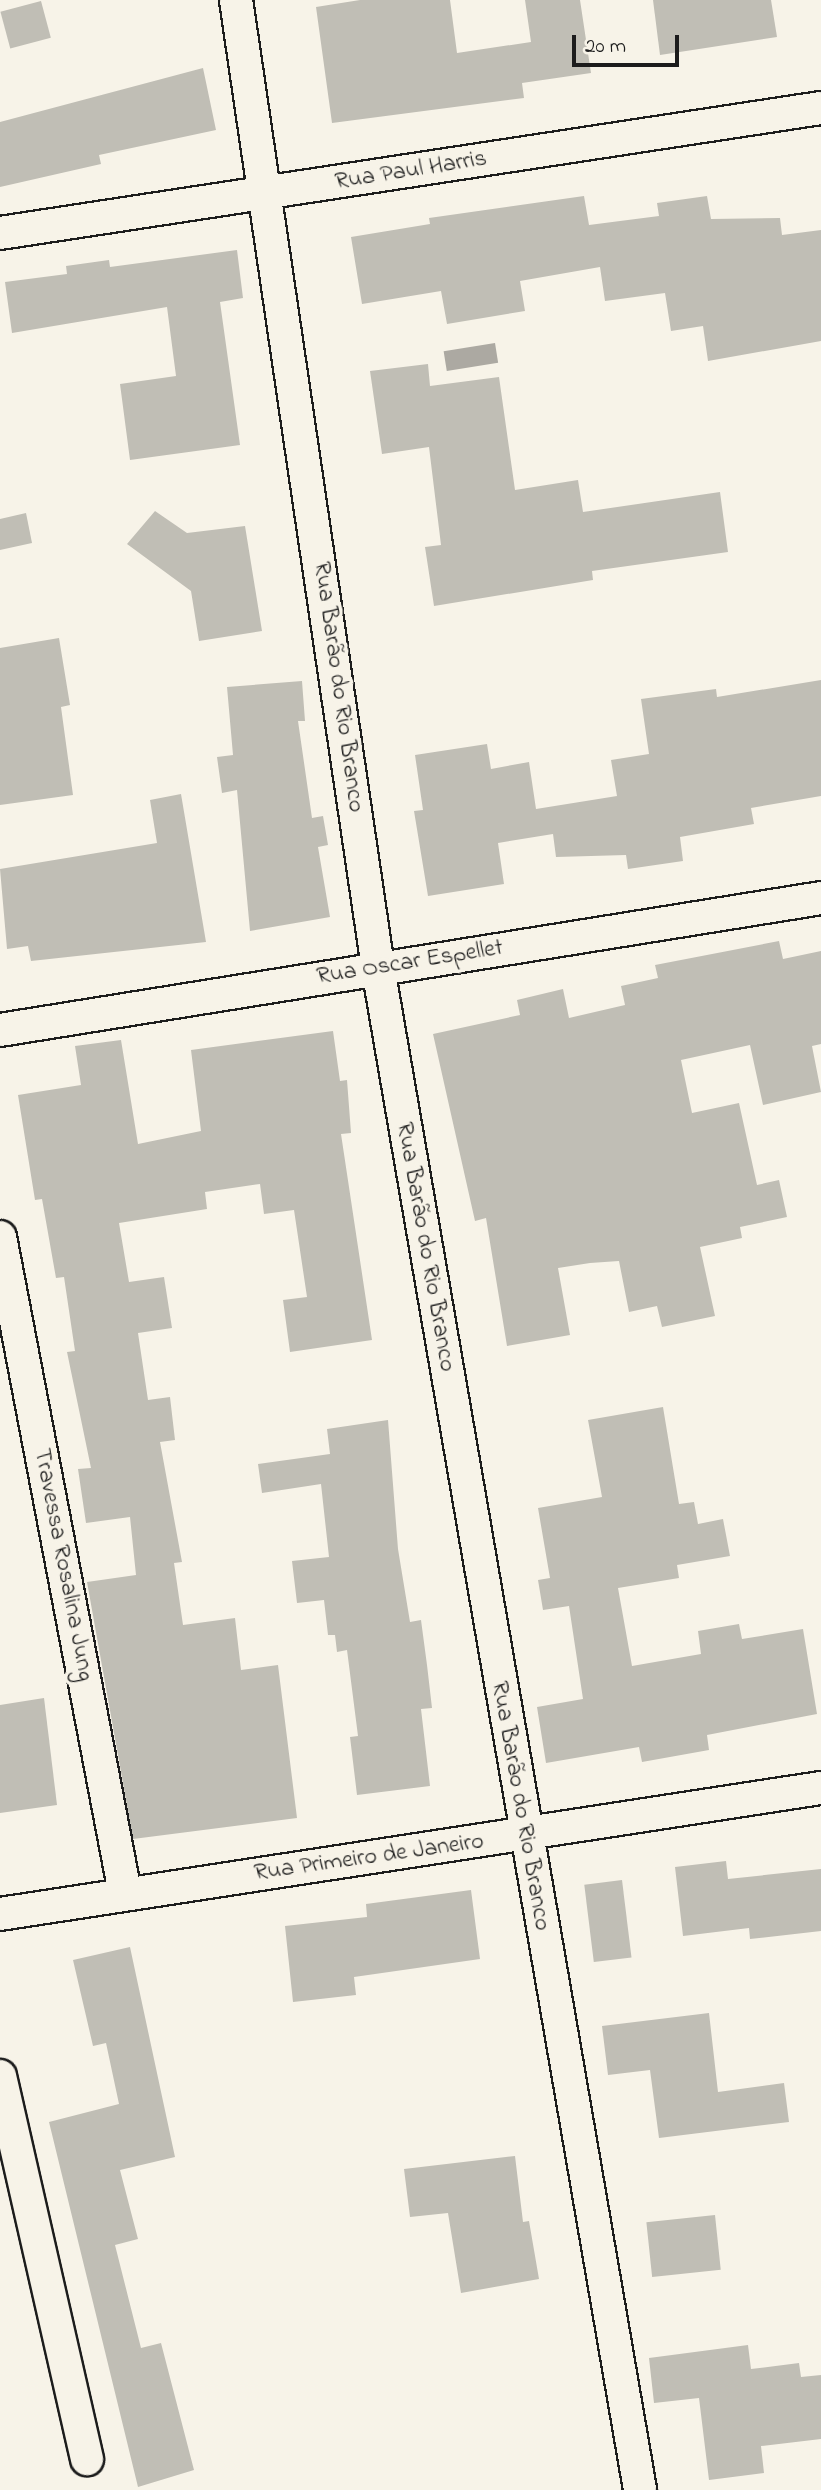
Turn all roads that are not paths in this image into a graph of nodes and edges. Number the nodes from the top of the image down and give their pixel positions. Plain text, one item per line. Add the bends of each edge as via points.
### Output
1 (236, 0) edge
2 (821, 108) edge
3 (268, 193) junction
4 (0, 233) edge
5 (821, 898) edge
6 (379, 968) junction
7 (0, 1030) edge
8 (0, 1237) edge
9 (821, 1788) edge
10 (524, 1835) junction
11 (125, 1893) junction
12 (0, 1914) edge
13 (0, 2076) edge
14 (88, 2459) dead end
15 (640, 2490) edge

1 - 3 street, Rua Barão do Rio Branco
2 - 3 street, Rua Paul Harris
3 - 4 street, Rua Paul Harris
3 - 6 street, Rua Barão do Rio Branco
5 - 6 street, Rua Oscar Espellet
6 - 7 street, Rua Oscar Espellet
6 - 10 street, Rua Barão do Rio Branco
8 - 11 street, Travessa Rosalina Jung
9 - 10 street, Rua Primeiro de Janeiro
10 - 11 street, Rua Primeiro de Janeiro
10 - 15 street, Rua Barão do Rio Branco
11 - 12 street, Rua Primeiro de Janeiro
13 - 14 street

